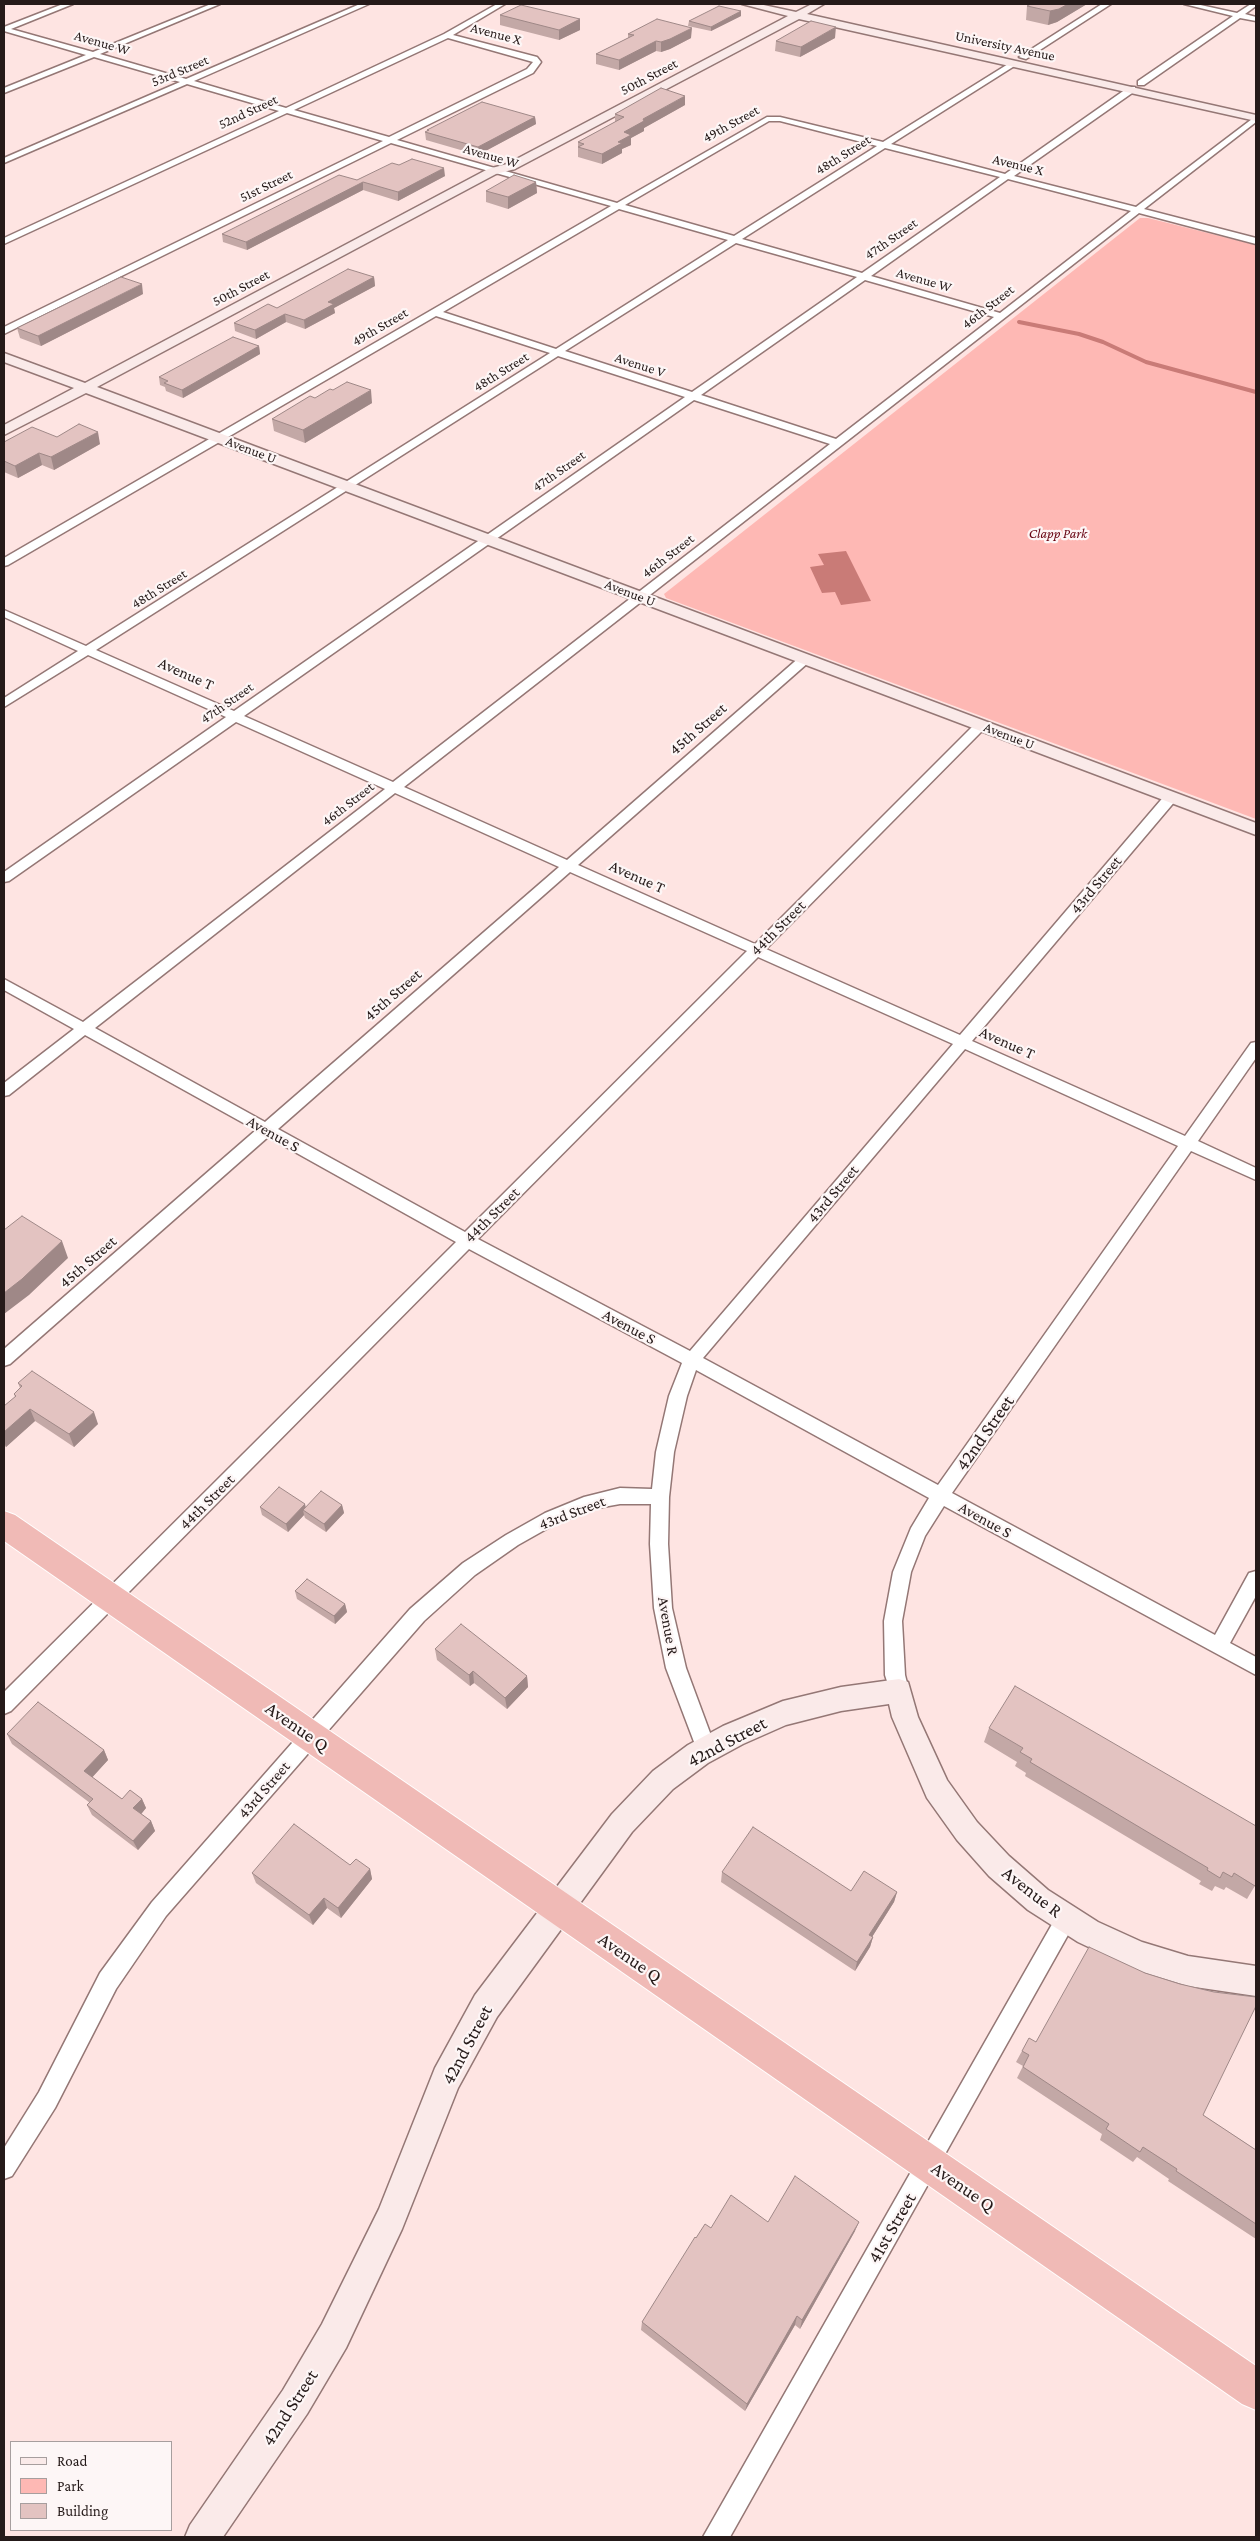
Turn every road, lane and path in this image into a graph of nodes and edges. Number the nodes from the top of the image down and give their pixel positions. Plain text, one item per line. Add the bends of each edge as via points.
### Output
1 (69, 4) edge
2 (217, 4) edge
3 (366, 4) edge
4 (502, 4) edge
5 (747, 4) edge
6 (819, 4) edge
7 (1107, 4) edge
8 (1187, 4) edge
9 (1255, 4) edge
10 (783, 6) edge
11 (802, 13) junction
12 (1239, 15) junction
13 (1256, 19) edge
14 (760, 20) dead end
15 (4, 29) edge
16 (447, 36) junction
17 (929, 41) junction
18 (92, 55) junction
19 (1023, 57) junction
20 (537, 62) joint
21 (1013, 63) junction
22 (186, 82) junction
23 (1136, 86) junction
24 (4, 91) edge
25 (1256, 109) edge
26 (285, 110) junction
27 (772, 118) joint
28 (1256, 118) edge
29 (390, 140) junction
30 (884, 145) junction
31 (504, 158) dead end
32 (4, 161) edge
33 (492, 171) junction
34 (1007, 177) junction
35 (616, 206) junction
36 (1137, 210) junction
37 (734, 240) junction
38 (4, 241) edge
39 (1256, 241) edge
40 (863, 277) junction
41 (434, 312) junction
42 (1001, 316) junction
43 (4, 331) edge
44 (557, 352) junction
45 (4, 357) edge
46 (86, 388) junction
47 (693, 396) junction
48 (4, 431) edge
49 (219, 438) junction
50 (837, 443) junction
51 (347, 486) junction
52 (488, 539) junction
53 (4, 563) edge
54 (640, 596) junction
55 (4, 613) edge
56 (88, 650) junction
57 (805, 658) junction
58 (4, 704) edge
59 (236, 716) junction
60 (981, 725) junction
61 (396, 787) junction
62 (1171, 797) junction
63 (1256, 829) edge
64 (568, 865) junction
65 (4, 878) edge
66 (756, 950) junction
67 (4, 984) edge
68 (84, 1028) junction
69 (962, 1042) junction
70 (1256, 1047) edge
71 (4, 1091) edge
72 (265, 1130) junction
73 (1189, 1143) junction
74 (1256, 1174) edge
75 (466, 1240) junction
76 (4, 1359) edge
77 (692, 1360) junction
78 (941, 1495) junction
79 (660, 1496) junction
80 (4, 1524) edge
81 (1256, 1579) edge
82 (111, 1599) junction
83 (1218, 1646) junction
84 (1256, 1667) edge
85 (899, 1692) junction
86 (4, 1705) edge
87 (310, 1736) junction
88 (706, 1749) junction
89 (557, 1908) junction
90 (1066, 1919) junction
91 (1256, 1981) edge
92 (928, 2163) junction
93 (4, 2168) edge
94 (1256, 2390) edge
95 (202, 2537) edge
96 (716, 2537) edge

1 - 15 street
2 - 18 street
3 - 22 street, 53rd Street
4 - 16 street, 52nd Street
5 - 10 main road, University Avenue
6 - 11 main road, 50th Street
7 - 19 street
8 - 12 street
9 - 12 street, 47th Street
10 - 11 main road, University Avenue
10 - 14 main road
11 - 17 main road, University Avenue
11 - 33 main road, 50th Street via 511,167
12 - 13 street
12 - 23 street, 47th Street
15 - 18 street, Avenue W
16 - 20 street, Avenue X via 534,58
16 - 26 street, 52nd Street
17 - 19 main road, University Avenue
17 - 21 main road, University Avenue
18 - 22 street, Avenue W
18 - 24 street
19 - 23 main road, University Avenue
20 - 29 street, 51st Street via 530,71
21 - 23 main road, University Avenue via 1028,62
21 - 30 street, 48th Street
22 - 26 street, Avenue W
22 - 32 street, 53rd Street
23 - 25 main road, University Avenue
23 - 28 main road, University Avenue
23 - 34 street, 47th Street
26 - 29 street, Avenue W
26 - 38 street, 52nd Street
27 - 30 street, Avenue X
27 - 35 street, 49th Street
28 - 36 street, 46th Street
29 - 33 street, Avenue W
29 - 43 street, 51st Street
30 - 34 street, Avenue X
30 - 37 street, 48th Street
31 - 33 main road, 50th Street via 495,162
33 - 35 street, Avenue W
33 - 46 main road, 50th Street
34 - 36 street, Avenue X
34 - 40 street, 47th Street
35 - 37 street, Avenue W
35 - 41 street, 49th Street
36 - 39 street, Avenue X
36 - 42 street, 46th Street
37 - 40 street, Avenue W
37 - 44 street, 48th Street
40 - 42 street, Avenue W
40 - 47 street, 47th Street
41 - 44 street, Avenue V
41 - 49 street, 49th Street
42 - 50 street, 46th Street
44 - 47 street, Avenue V
44 - 51 street, 48th Street
45 - 46 main road, Avenue U
46 - 48 main road, 50th Street
46 - 49 main road, Avenue U
47 - 50 street, Avenue V
47 - 52 street, 47th Street
49 - 51 main road, Avenue U
49 - 53 street, 49th Street
50 - 54 street, 46th Street
51 - 52 main road, Avenue U
51 - 56 street, 48th Street
52 - 54 main road, Avenue U
52 - 59 street, 47th Street
54 - 57 main road, Avenue U
54 - 61 street, 46th Street
55 - 56 street, Avenue T
56 - 58 street, 48th Street
56 - 59 street, Avenue T
57 - 60 main road, Avenue U
57 - 64 street, 45th Street
59 - 61 street, Avenue T
59 - 65 street, 47th Street
60 - 62 main road, Avenue U
60 - 66 street, 44th Street
61 - 64 street, Avenue T
61 - 68 street, 46th Street
62 - 63 main road, Avenue U
62 - 69 street, 43rd Street
64 - 66 street, Avenue T
64 - 72 street, 45th Street
66 - 69 street, Avenue T
66 - 75 street, 44th Street
67 - 68 street, Avenue S
68 - 71 street, 46th Street
68 - 72 street, Avenue S
69 - 73 street, Avenue T
69 - 77 street, 43rd Street
70 - 73 street, 42nd Street
72 - 75 street, Avenue S
72 - 76 street, 45th Street
73 - 74 street, Avenue T
73 - 78 street, 42nd Street
75 - 77 street, Avenue S
75 - 82 street, 44th Street
77 - 78 street, Avenue S
77 - 79 street, 43rd Street via 678,1396 665,1452
78 - 83 street, Avenue S
78 - 85 street, 42nd Street via 917,1533 902,1572 893,1621 895,1675
79 - 87 street, 43rd Street via 620,1496 590,1502 551,1518 469,1569 417,1615
79 - 88 street, Avenue R via 663,1608 676,1668
80 - 82 highway, Avenue Q
81 - 83 street
82 - 86 street, 44th Street
82 - 87 highway, Avenue Q
83 - 84 street, Avenue S
85 - 88 main road, 42nd Street via 841,1699 783,1713
85 - 90 main road, Avenue R via 905,1717 937,1789 967,1831 999,1866
87 - 89 highway, Avenue Q
87 - 93 street, 43rd Street via 159,1909 132,1945 108,1981 47,2100
88 - 89 main road, 42nd Street via 663,1780 622,1823
89 - 92 highway, Avenue Q
89 - 95 main road, 42nd Street via 486,2006 446,2079 391,2218 334,2336 295,2402
90 - 91 main road, Avenue R via 1139,1956 1188,1971
90 - 92 street, 41st Street
92 - 94 highway, Avenue Q
92 - 96 street, 41st Street

